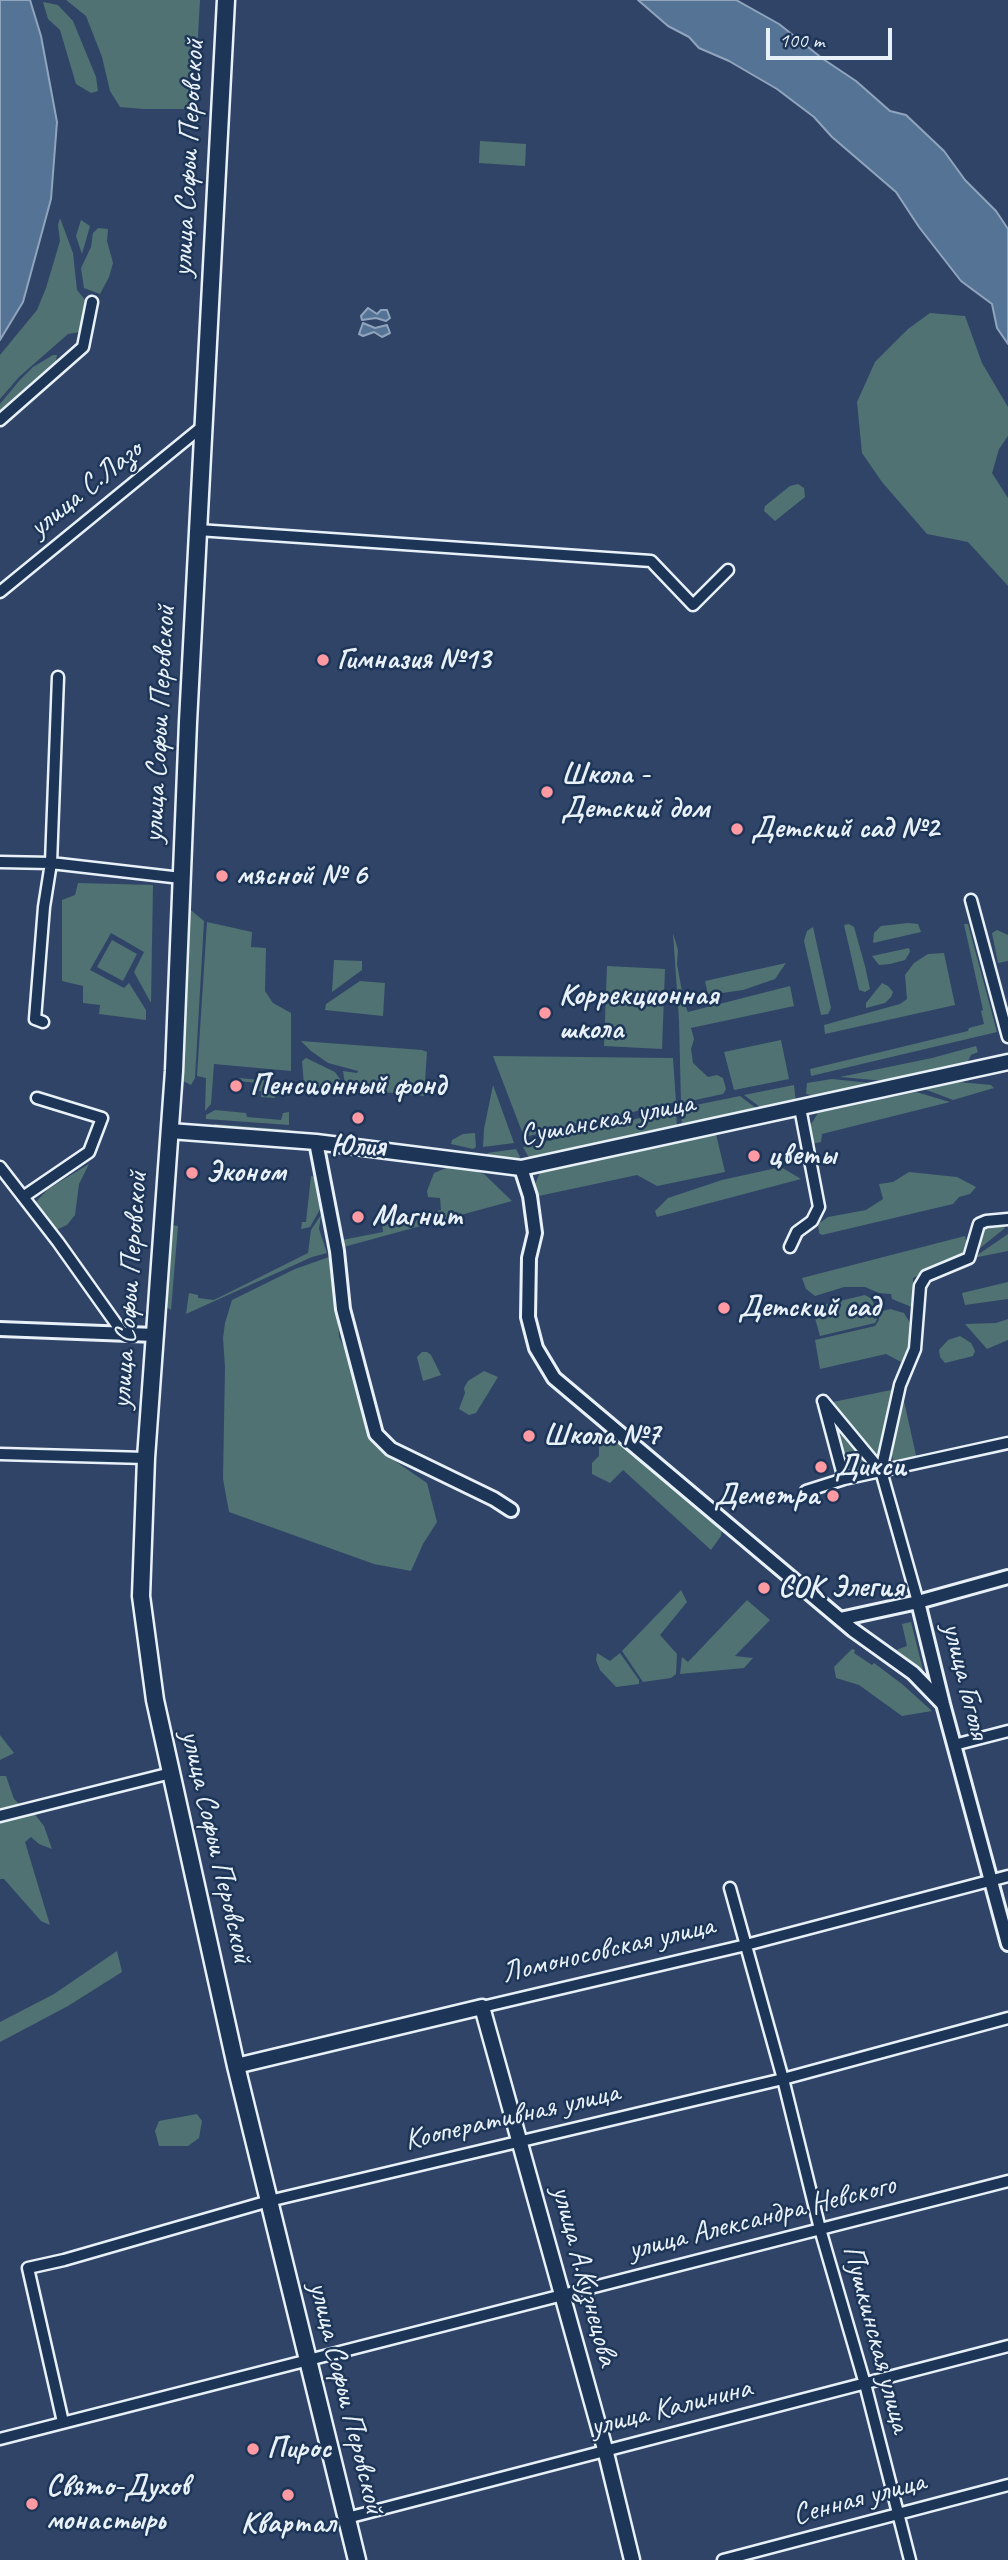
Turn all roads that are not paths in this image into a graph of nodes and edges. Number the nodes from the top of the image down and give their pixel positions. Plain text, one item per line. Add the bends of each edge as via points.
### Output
1 (226, 0) edge
2 (92, 302) dead end
3 (0, 420) edge
4 (203, 426) junction
5 (198, 530) junction
6 (728, 570) dead end
7 (0, 592) edge
8 (58, 677) dead end
9 (0, 862) edge
10 (51, 863) junction
11 (181, 878) junction
12 (971, 900) dead end
13 (43, 1022) dead end
14 (1008, 1037) edge
15 (1007, 1060) edge
16 (37, 1098) dead end
17 (800, 1108) junction
18 (170, 1131) junction
19 (316, 1142) junction
20 (0, 1167) edge
21 (521, 1168) junction
22 (23, 1197) junction
23 (1008, 1219) edge
24 (790, 1247) dead end
25 (0, 1329) edge
26 (122, 1332) junction
27 (155, 1335) junction
28 (1008, 1443) edge
29 (0, 1454) edge
30 (146, 1458) junction
31 (881, 1471) junction
32 (844, 1479) junction
33 (806, 1491) dead end
34 (511, 1510) dead end
35 (1008, 1577) edge
36 (918, 1602) junction
37 (840, 1619) junction
38 (943, 1704) junction
39 (1008, 1731) edge
40 (954, 1745) junction
41 (171, 1773) junction
42 (0, 1816) edge
43 (1008, 1876) edge
44 (991, 1880) junction
45 (730, 1888) dead end
46 (1008, 1944) edge
47 (746, 1945) junction
48 (482, 2007) junction
49 (1008, 2018) edge
50 (236, 2066) junction
51 (783, 2079) junction
52 (520, 2140) junction
53 (1008, 2181) edge
54 (269, 2200) junction
55 (820, 2229) junction
56 (561, 2295) junction
57 (1008, 2346) edge
58 (308, 2361) junction
59 (865, 2384) junction
60 (63, 2422) junction
61 (0, 2439) edge
62 (605, 2449) junction
63 (1008, 2485) edge
64 (897, 2515) junction
65 (347, 2518) junction
66 (357, 2560) edge
67 (632, 2560) edge
68 (723, 2560) edge
69 (909, 2560) edge

1 - 4 main road, улица Софьи Перовской
2 - 3 street via 83,347
4 - 5 main road, улица Софьи Перовской
4 - 7 street, улица С.Лазо
5 - 6 street via 651,561 693,605
5 - 11 main road, улица Софьи Перовской
8 - 10 street
9 - 10 street
10 - 11 street
10 - 13 street via 35,1019
11 - 18 main road, улица Софьи Перовской
12 - 14 street
15 - 17 main road, Сушанская улица
16 - 22 street via 102,1118 89,1152
17 - 21 main road, Сушанская улица
17 - 24 street via 819,1207
18 - 19 main road, Сушанская улица
18 - 27 main road, улица Софьи Перовской
19 - 21 main road, Сушанская улица
19 - 34 street via 343,1309 376,1434 391,1449
20 - 22 street
21 - 37 street via 535,1233 529,1258 528,1317 536,1348 554,1378
22 - 26 street
23 - 31 street via 982,1222 969,1258 926,1276 920,1286 915,1349 900,1385
25 - 26 street
26 - 27 street
27 - 30 main road, улица Софьи Перовской
28 - 31 street
29 - 30 street
30 - 41 main road, улица Софьи Перовской via 141,1596 153,1691
31 - 32 street
31 - 32 street via 823,1401
31 - 36 street, улица Гоголя
32 - 33 street
35 - 36 street
36 - 37 street
36 - 38 street, улица Гоголя
37 - 38 street via 913,1673
38 - 40 street, улица Гоголя
39 - 40 street
40 - 44 street, улица Гоголя
41 - 42 street
41 - 50 main road, улица Софьи Перовской
43 - 44 street, Ломоносовская улица
44 - 46 street, улица Гоголя
44 - 47 street, Ломоносовская улица
45 - 47 street, Пушкинская улица
47 - 48 street, Ломоносовская улица
47 - 51 street, Пушкинская улица
48 - 50 main road, Ломоносовская улица
48 - 52 main road, улица А.Кузнецова
49 - 51 street, Кооперативная улица
50 - 54 main road, улица Софьи Перовской
51 - 52 street, Кооперативная улица
51 - 55 street, Пушкинская улица
52 - 54 street, Кооперативная улица
52 - 56 main road, улица А.Кузнецова
53 - 55 street, улица Александра Невского
54 - 58 main road, улица Софьи Перовской
54 - 60 street, Кооперативная улица via 28,2268
55 - 56 street, улица Александра Невского
55 - 59 street, Пушкинская улица
56 - 58 street, улица Александра Невского
56 - 62 main road, улица А.Кузнецова
57 - 59 street, улица Калинина
58 - 60 street, улица Александра Невского
58 - 65 main road, улица Софьи Перовской
59 - 62 street, улица Калинина
59 - 64 street, Пушкинская улица
60 - 61 street, улица Александра Невского
62 - 65 street, улица Калинина
62 - 67 main road, улица А.Кузнецова
63 - 64 street, Сенная улица
64 - 68 street, Сенная улица
64 - 69 street, Пушкинская улица
65 - 66 main road, улица Софьи Перовской

